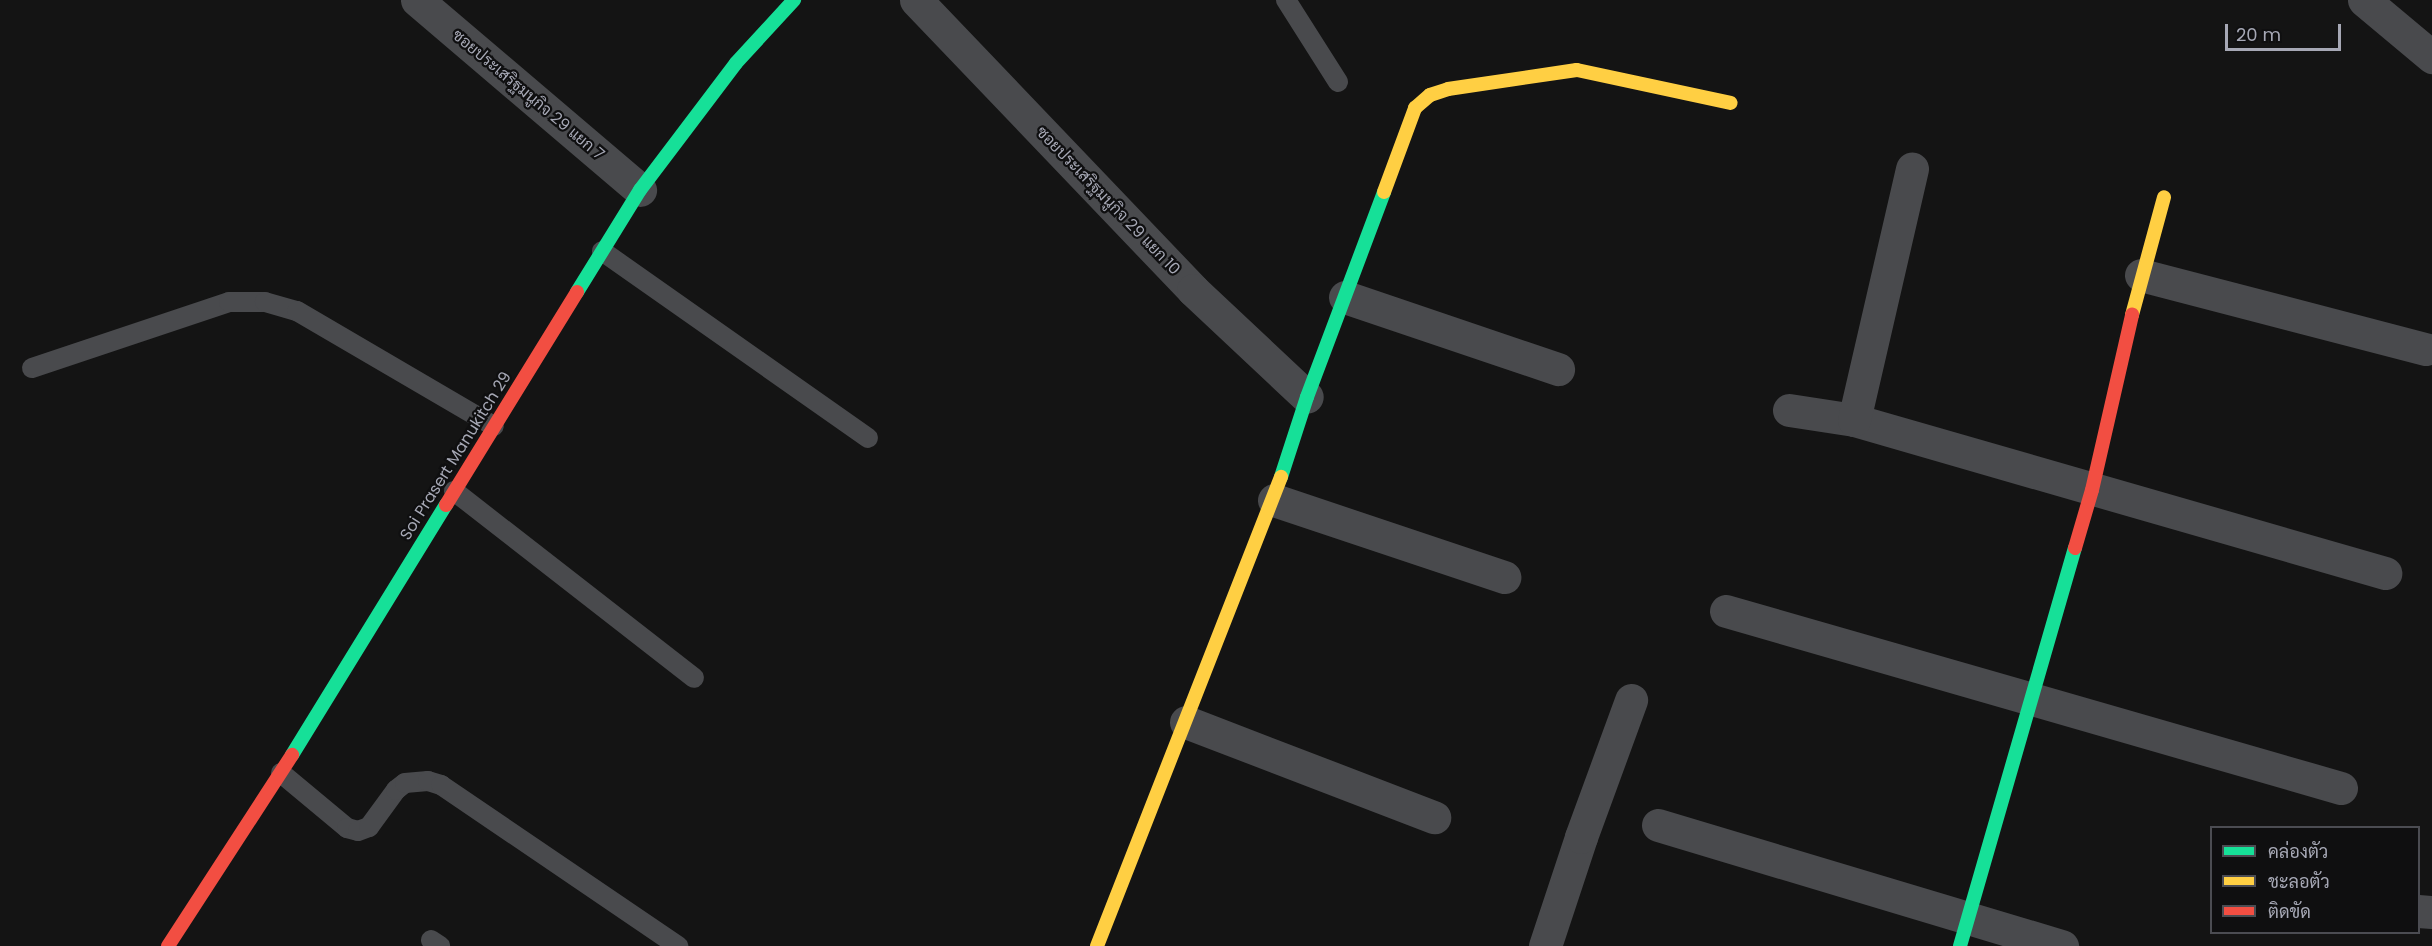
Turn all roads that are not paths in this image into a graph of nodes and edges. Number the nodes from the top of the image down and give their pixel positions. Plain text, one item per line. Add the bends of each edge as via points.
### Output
1 (417, 0) edge
2 (794, 0) edge
3 (916, 0) edge
4 (1286, 0) edge
5 (2364, 0) edge
6 (2432, 57) edge
7 (1338, 82) dead end
8 (1731, 103) dead end
9 (1912, 169) dead end
10 (640, 190) junction
11 (2164, 197) dead end
12 (602, 251) junction
13 (2141, 275) junction
14 (1345, 297) junction
15 (2426, 349) dead end
16 (32, 368) dead end
17 (1558, 369) dead end
18 (1307, 397) junction
19 (1789, 410) dead end
20 (1854, 420) junction
21 (494, 426) junction
22 (868, 438) dead end
23 (2092, 490) junction
24 (454, 491) junction
25 (1274, 500) junction
26 (2385, 573) dead end
27 (1504, 578) dead end
28 (1726, 611) dead end
29 (694, 678) dead end
30 (1631, 700) dead end
31 (2032, 701) junction
32 (1186, 722) junction
33 (281, 773) junction
34 (2341, 788) dead end
35 (1434, 817) dead end
36 (1658, 825) dead end
37 (1964, 932) edge
38 (1104, 944) edge
39 (168, 946) edge
40 (678, 946) edge
41 (1545, 946) edge
42 (2062, 946) edge

1 - 10 street, ซอยประเสริฐมนูกิจ 29 แยก 7
2 - 10 street, Soi Prasert Manukitch 29 via 736,63
3 - 18 street, ซอยประเสริฐมนูกิจ 29 แยก 10 via 1193,290
4 - 7 lane
5 - 6 street
8 - 14 street via 1584,70 1448,89 1430,95 1415,108
9 - 20 street
10 - 12 street, Soi Prasert Manukitch 29
11 - 13 street
12 - 21 street, Soi Prasert Manukitch 29
12 - 22 lane
13 - 15 street
13 - 23 street
14 - 17 street
14 - 18 street
16 - 21 lane via 229,302 265,302 297,310
18 - 25 street
19 - 20 street
20 - 23 street
21 - 24 street, Soi Prasert Manukitch 29
23 - 26 street
23 - 31 street
24 - 29 lane
24 - 33 street, Soi Prasert Manukitch 29
25 - 27 street
25 - 32 street
28 - 31 street
30 - 41 street
31 - 34 street
31 - 37 street
32 - 35 street
32 - 38 street
33 - 39 street, Soi Prasert Manukitch 29
33 - 40 lane via 347,828 358,831 369,827 405,783 441,785
36 - 37 street
37 - 42 street

